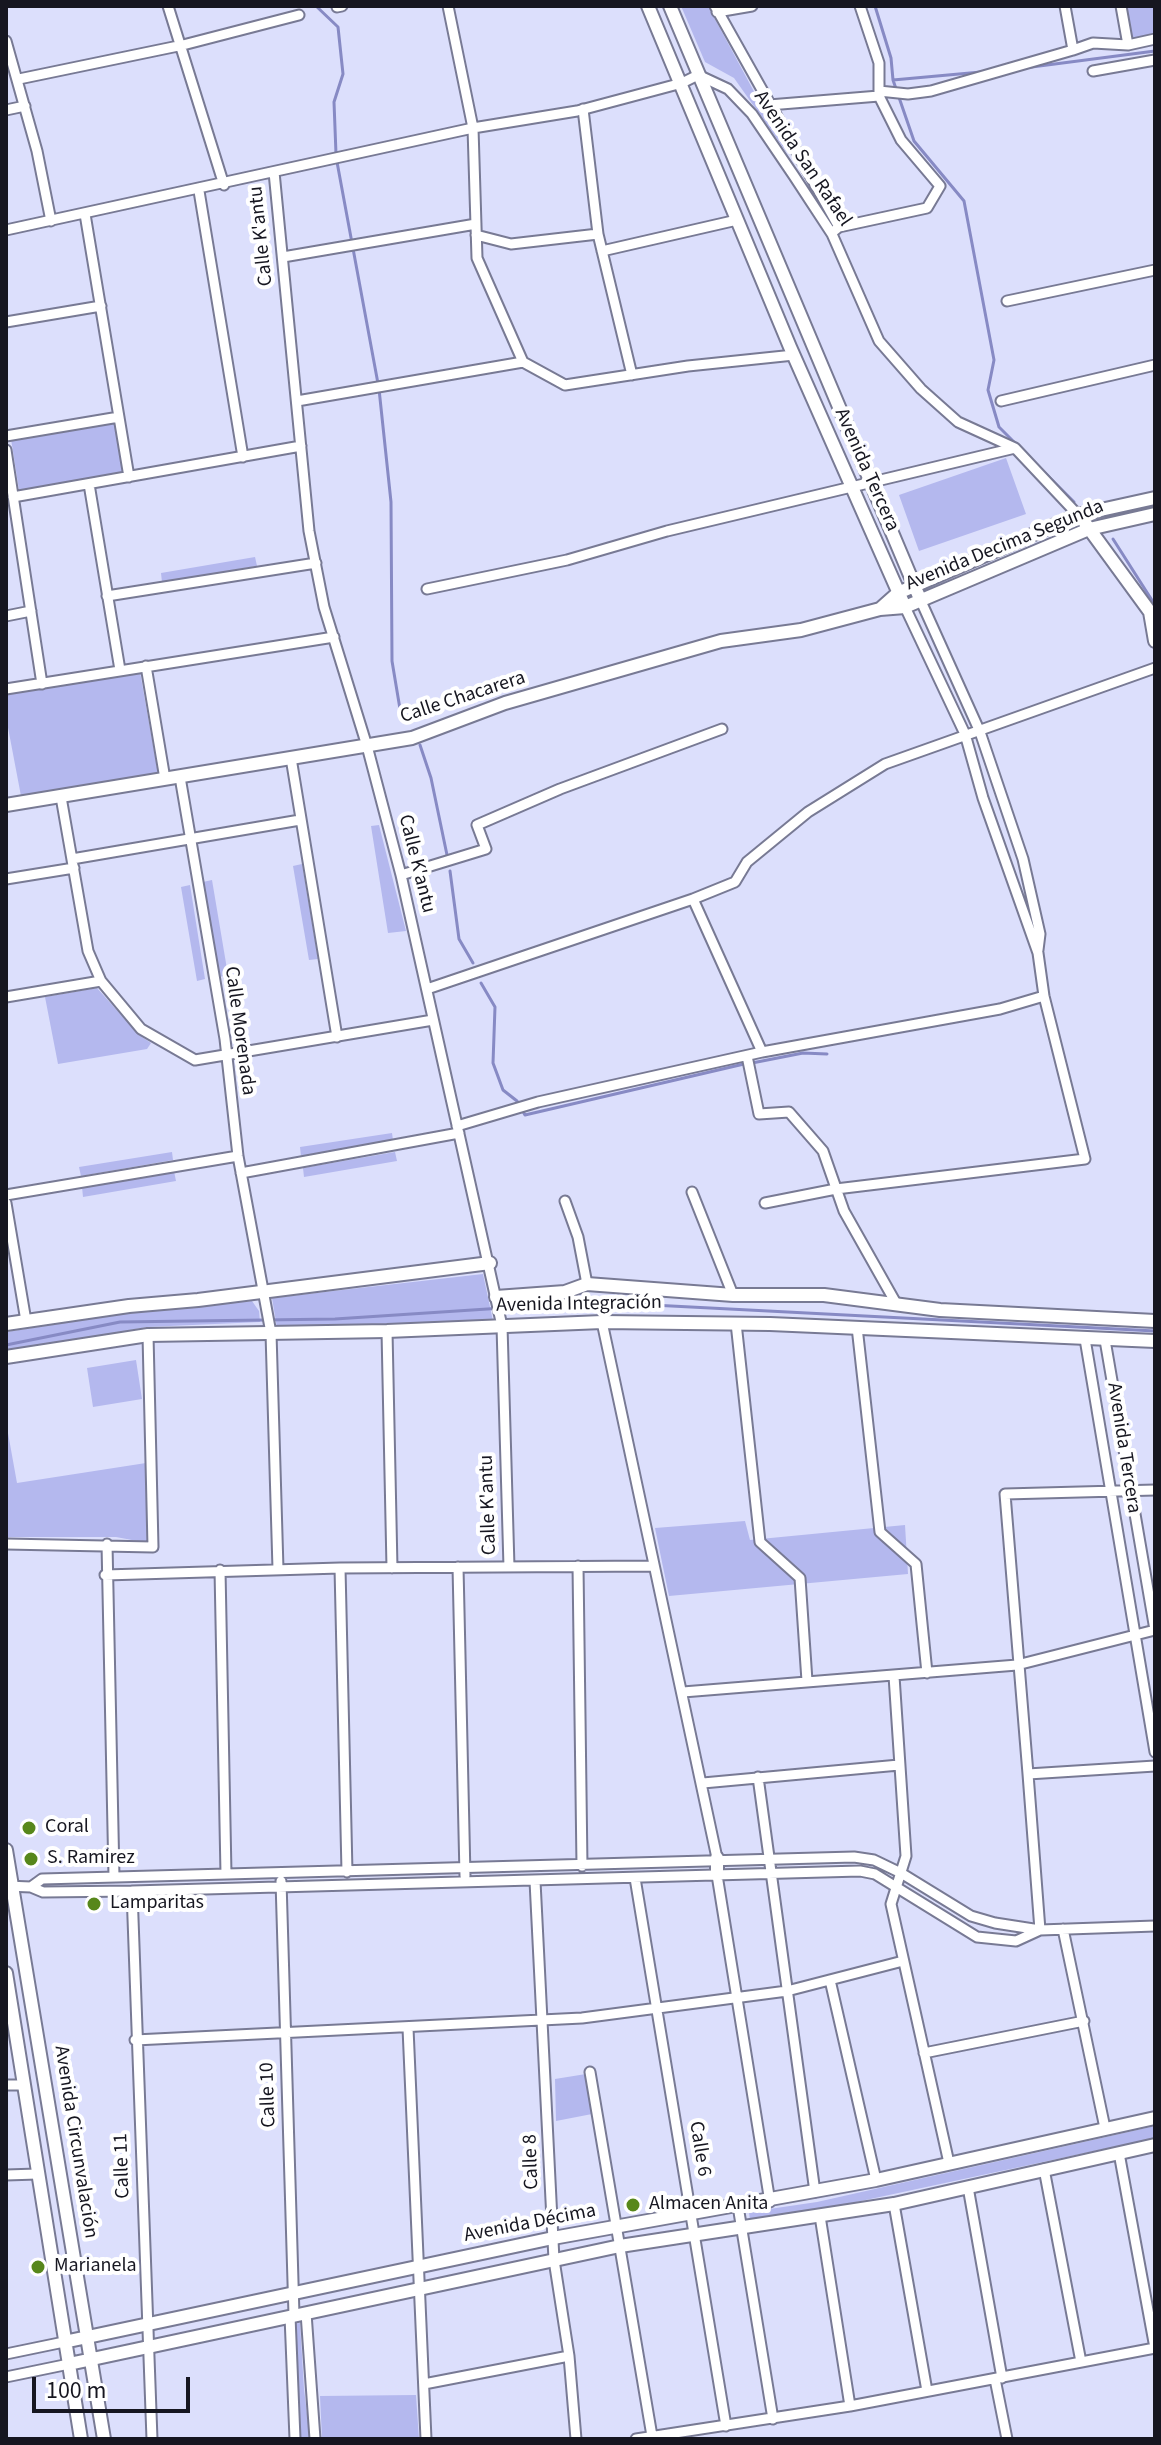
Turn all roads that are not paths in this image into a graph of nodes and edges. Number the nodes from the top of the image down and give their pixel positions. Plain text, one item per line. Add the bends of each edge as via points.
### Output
1 (168, 6) edge
2 (448, 6) edge
3 (648, 6) edge
4 (670, 6) edge
5 (752, 6) edge
6 (860, 6) edge
7 (1065, 6) edge
8 (1121, 6) edge
9 (716, 9) edge
10 (299, 15) dead end
11 (1155, 39) edge
12 (6, 41) edge
13 (183, 45) junction
14 (1128, 45) junction
15 (1073, 50) junction
16 (1155, 60) edge
17 (1093, 71) dead end
18 (698, 75) junction
19 (19, 79) junction
20 (682, 83) junction
21 (879, 93) junction
22 (769, 105) junction
23 (25, 106) junction
24 (583, 109) junction
25 (6, 110) edge
26 (473, 128) junction
27 (274, 172) junction
28 (224, 185) junction
29 (199, 191) junction
30 (85, 214) junction
31 (737, 220) junction
32 (51, 221) junction
33 (6, 230) edge
34 (476, 230) junction
35 (835, 230) junction
36 (598, 234) junction
37 (602, 251) junction
38 (283, 257) junction
39 (1155, 270) edge
40 (1007, 301) dead end
41 (101, 306) junction
42 (6, 322) edge
43 (794, 355) junction
44 (523, 362) junction
45 (1155, 365) edge
46 (632, 375) junction
47 (297, 401) junction
48 (1001, 401) dead end
49 (119, 417) junction
50 (6, 436) edge
51 (301, 446) junction
52 (1015, 448) junction
53 (6, 450) edge
54 (243, 457) junction
55 (129, 477) junction
56 (872, 481) junction
57 (89, 484) junction
58 (851, 486) junction
59 (13, 497) junction
60 (1155, 498) edge
61 (1155, 514) edge
62 (1078, 515) junction
63 (1089, 529) junction
64 (316, 563) junction
65 (427, 589) dead end
66 (918, 592) junction
67 (898, 593) junction
68 (107, 596) junction
69 (905, 607) junction
70 (880, 609) junction
71 (31, 611) junction
72 (6, 616) edge
73 (334, 637) junction
74 (1155, 641) edge
75 (146, 666) junction
76 (1155, 668) edge
77 (120, 670) junction
78 (42, 684) junction
79 (6, 689) edge
80 (722, 729) dead end
81 (980, 732) junction
82 (965, 734) junction
83 (367, 746) junction
84 (291, 758) junction
85 (180, 777) junction
86 (165, 779) junction
87 (61, 797) junction
88 (6, 805) edge
89 (300, 820) junction
90 (190, 839) junction
91 (73, 863) junction
92 (401, 875) junction
93 (6, 879) edge
94 (693, 899) junction
95 (1038, 953) junction
96 (101, 981) junction
97 (427, 989) junction
98 (1044, 996) junction
99 (6, 997) edge
100 (433, 1020) junction
101 (337, 1037) junction
102 (762, 1052) junction
103 (747, 1056) junction
104 (225, 1057) junction
105 (458, 1130) junction
106 (238, 1156) junction
107 (241, 1173) junction
108 (836, 1189) junction
109 (692, 1192) dead end
110 (6, 1195) edge
111 (565, 1201) dead end
112 (6, 1203) edge
113 (765, 1203) dead end
114 (490, 1263) junction
115 (587, 1284) junction
116 (260, 1291) junction
117 (733, 1295) junction
118 (897, 1305) junction
119 (499, 1310) junction
120 (26, 1321) junction
121 (1155, 1321) edge
122 (602, 1322) junction
123 (736, 1323) junction
124 (6, 1324) edge
125 (857, 1327) junction
126 (387, 1331) junction
127 (271, 1333) junction
128 (148, 1335) junction
129 (1085, 1339) junction
130 (1105, 1340) junction
131 (1155, 1341) edge
132 (6, 1357) edge
133 (1155, 1490) edge
134 (1131, 1491) junction
135 (1110, 1492) junction
136 (6, 1544) edge
137 (107, 1544) junction
138 (578, 1566) junction
139 (654, 1566) junction
140 (458, 1567) junction
141 (509, 1567) junction
142 (340, 1568) junction
143 (392, 1568) junction
144 (278, 1569) junction
145 (220, 1570) junction
146 (105, 1575) junction
147 (1155, 1630) edge
148 (1134, 1635) junction
149 (1017, 1665) junction
150 (927, 1673) junction
151 (894, 1676) junction
152 (807, 1681) junction
153 (683, 1692) junction
154 (1155, 1698) edge
155 (1147, 1710) junction
156 (1155, 1752) edge
157 (899, 1765) junction
158 (1155, 1766) edge
159 (1028, 1774) junction
160 (758, 1777) junction
161 (703, 1783) junction
162 (6, 1850) edge
163 (717, 1858) junction
164 (769, 1858) junction
165 (582, 1866) junction
166 (465, 1870) junction
167 (347, 1872) junction
168 (281, 1873) junction
169 (772, 1873) junction
170 (901, 1873) junction
171 (226, 1874) junction
172 (717, 1875) junction
173 (114, 1877) junction
174 (635, 1878) junction
175 (535, 1881) junction
176 (465, 1883) junction
177 (9, 1886) edge
178 (281, 1886) junction
179 (31, 1887) junction
180 (895, 1887) junction
181 (132, 1891) junction
182 (1155, 1926) edge
183 (1063, 1929) junction
184 (1040, 1930) junction
185 (903, 1961) junction
186 (6, 1973) edge
187 (830, 1980) junction
188 (7, 1990) edge
189 (787, 1991) junction
190 (736, 1997) junction
191 (658, 2008) junction
192 (543, 2019) junction
193 (1084, 2021) junction
194 (408, 2028) junction
195 (285, 2035) junction
196 (135, 2040) junction
197 (924, 2053) junction
198 (590, 2072) dead end
199 (6, 2085) edge
200 (23, 2085) junction
201 (1155, 2118) edge
202 (1105, 2128) junction
203 (1155, 2145) edge
204 (1119, 2153) junction
205 (949, 2163) junction
206 (1044, 2169) junction
207 (37, 2174) junction
208 (6, 2175) edge
209 (876, 2180) junction
210 (968, 2187) junction
211 (815, 2192) junction
212 (770, 2202) junction
213 (894, 2204) junction
214 (738, 2206) junction
215 (692, 2214) junction
216 (820, 2216) junction
217 (742, 2228) junction
218 (617, 2229) junction
219 (696, 2235) junction
220 (553, 2238) junction
221 (620, 2246) junction
222 (554, 2260) junction
223 (418, 2266) junction
224 (419, 2288) junction
225 (293, 2293) junction
226 (296, 2315) junction
227 (147, 2323) junction
228 (86, 2337) junction
229 (64, 2342) junction
230 (149, 2347) junction
231 (1155, 2348) edge
232 (6, 2354) edge
233 (569, 2356) junction
234 (90, 2358) junction
235 (1081, 2362) junction
236 (69, 2364) junction
237 (6, 2377) edge
238 (999, 2379) junction
239 (424, 2384) junction
240 (927, 2391) junction
241 (850, 2406) junction
242 (773, 2419) junction
243 (726, 2426) junction
244 (652, 2436) junction
245 (81, 2439) edge
246 (104, 2439) edge
247 (152, 2439) edge
248 (295, 2439) edge
249 (315, 2439) edge
250 (426, 2439) edge
251 (576, 2439) edge
252 (636, 2439) edge
253 (1007, 2439) edge

1 - 13 street
2 - 26 street
3 - 20 main road, Avenida Tercera
4 - 18 main road, Avenida Tercera
5 - 9 street
6 - 21 street via 879,63
7 - 15 street
8 - 14 street
9 - 22 street
10 - 13 street
11 - 14 street
12 - 19 street
13 - 19 street
13 - 28 street
14 - 15 street via 1093,43
15 - 21 street via 931,91
16 - 17 street
18 - 20 street
18 - 35 street, Avenida San Rafael via 728,89 752,114
18 - 56 main road, Avenida Tercera
19 - 23 street
20 - 24 street
20 - 31 main road, Avenida Tercera
21 - 22 street
21 - 35 street via 901,140 940,186 927,208
22 - 35 street
23 - 25 street
23 - 32 street
24 - 26 street
24 - 36 street
26 - 27 street
26 - 34 street
27 - 28 street
27 - 38 street, Calle K'antu
28 - 29 street
29 - 30 street
29 - 54 street
30 - 32 street
30 - 41 street
31 - 37 street
31 - 43 main road, Avenida Tercera
32 - 33 street
34 - 36 street via 511,244
34 - 38 street
34 - 44 street via 477,258
35 - 52 street, Avenida San Rafael via 879,341 958,422
36 - 37 street
37 - 46 street
38 - 47 street, Calle K'antu
39 - 40 street
41 - 42 street
41 - 49 street
43 - 46 street
43 - 58 main road, Avenida Tercera
44 - 46 street via 565,385
44 - 47 street
45 - 48 street
47 - 51 street, Calle K'antu
49 - 50 street
49 - 55 street
51 - 54 street
51 - 64 street, Calle K'antu
52 - 56 street
52 - 62 street, Avenida San Rafael
53 - 59 street
54 - 55 street
55 - 57 street
56 - 58 street
56 - 66 main road, Avenida Tercera
57 - 59 street
57 - 68 street
58 - 65 street via 567,560
58 - 67 main road, Avenida Tercera
59 - 71 street
60 - 62 main road, Avenida Decima Segunda
61 - 63 main road, Avenida Decima Segunda
62 - 63 main road, Avenida San Rafael
62 - 66 main road, Avenida Decima Segunda
63 - 66 main road, Avenida Decima Segunda
63 - 74 main road, Avenida San Rafael via 1150,612
64 - 68 street
64 - 73 street, Calle K'antu
66 - 67 main road, Avenida Decima Segunda
66 - 69 main road, Avenida Decima Segunda
66 - 81 street, Avenida Tercera
67 - 69 main road, Avenida Tercera
67 - 70 main road, Avenida Decima Segunda
68 - 77 street
69 - 70 main road, Avenida Decima Segunda
69 - 82 street, Avenida Tercera
70 - 83 main road, Calle Chacarera via 824,626 721,641 505,703 412,738
71 - 72 street
71 - 78 street
73 - 75 street
73 - 83 street, Calle K'antu
75 - 77 street
75 - 86 street
76 - 81 street
77 - 78 street
78 - 79 street
80 - 92 street via 477,825 486,849
81 - 82 street
81 - 95 street, Avenida Tercera via 1023,859 1040,934
82 - 94 street via 885,764 808,812 747,862 735,882
82 - 95 street, Avenida Tercera
83 - 84 main road, Calle Chacarera
83 - 92 street, Calle K'antu
84 - 85 main road, Calle Chacarera
84 - 89 street
85 - 86 main road, Calle Chacarera
85 - 90 street, Calle Morenada
86 - 87 main road, Calle Chacarera
87 - 88 main road, Calle Chacarera
87 - 91 street
89 - 90 street
89 - 101 street
90 - 91 street
90 - 104 street, Calle Morenada
91 - 93 street
91 - 96 street via 88,951
92 - 97 street, Calle K'antu
94 - 97 street
94 - 102 street
95 - 98 street, Avenida Tercera
96 - 99 street
96 - 104 street via 141,1029 195,1060
97 - 100 street, Calle K'antu
98 - 102 street via 1000,1009
98 - 108 street, Avenida Tercera via 1085,1159
100 - 101 street
100 - 105 street, Calle K'antu
101 - 104 street
102 - 103 street
103 - 105 street via 538,1102
103 - 108 street via 759,1114 789,1112 823,1151
104 - 106 street, Calle Morenada
105 - 107 street
105 - 114 street, Calle K'antu
106 - 107 street, Calle Morenada
106 - 110 street
107 - 116 street, Calle Morenada
108 - 113 street
108 - 118 street
109 - 117 street
111 - 115 street
112 - 120 street
114 - 116 main road
114 - 119 street, Calle K'antu
115 - 117 main road, Avenida Integración
115 - 119 main road, Avenida Integración
116 - 120 main road
116 - 127 street, Calle Morenada
117 - 118 main road, Avenida Integración via 824,1295
118 - 121 main road, Avenida Integración
119 - 122 main road, Avenida Integración
119 - 126 main road, Avenida Integración
119 - 141 street, Calle K'antu
120 - 124 main road
122 - 123 main road, Avenida Integración
122 - 139 street
123 - 125 main road, Avenida Integración
123 - 152 street via 760,1542 800,1578
125 - 129 main road, Avenida Integración
125 - 150 street via 880,1532 916,1564
126 - 127 main road, Avenida Integración
126 - 143 street
127 - 128 main road, Avenida Integración
127 - 144 street, Calle Morenada
128 - 132 main road, Avenida Integración
128 - 137 street via 153,1547
129 - 130 main road, Avenida Integración
129 - 135 street, Avenida Tercera
130 - 131 main road, Avenida Integración
130 - 134 street, Avenida Tercera
133 - 134 street
134 - 135 street
134 - 147 street, Avenida Tercera
135 - 148 street, Avenida Tercera
135 - 149 street via 1005,1494
136 - 137 street
137 - 146 street
138 - 139 street
138 - 141 street
138 - 165 street
139 - 153 street
140 - 141 street
140 - 143 street
140 - 166 street
142 - 143 street
142 - 144 street
142 - 167 street
144 - 145 street
145 - 146 street
145 - 171 street
146 - 173 street
147 - 148 street
148 - 149 street
148 - 155 street, Avenida Tercera
149 - 150 street
149 - 159 street
150 - 151 street
151 - 152 street
151 - 157 street
152 - 153 street
153 - 161 street
154 - 155 street
155 - 156 street, Avenida Tercera
157 - 160 street
157 - 170 street via 906,1856
158 - 159 street
159 - 184 street
160 - 161 street
160 - 164 street
161 - 163 street
162 - 177 main road, Avenida Circunvalación
163 - 164 street
163 - 165 street
163 - 172 main road
164 - 169 street
164 - 170 street via 854,1857
165 - 166 street
166 - 167 street
166 - 176 street
167 - 168 street
168 - 171 street
168 - 178 street, Calle 10
169 - 172 street
169 - 180 street via 860,1871
169 - 189 street
170 - 180 street
170 - 184 street via 971,1916
171 - 173 street
172 - 174 street
172 - 190 street
173 - 179 street via 42,1879
174 - 175 street
174 - 191 street, Calle 6
175 - 176 street
175 - 192 street, Calle 8
176 - 178 street
177 - 179 street
177 - 228 main road, Avenida Circunvalación
178 - 181 street
178 - 195 street, Calle 10
179 - 181 street via 43,1892
180 - 184 street via 977,1937 1016,1941
180 - 185 street via 891,1904
181 - 196 street, Calle 11
182 - 183 street
183 - 184 street
183 - 193 street
185 - 187 street
185 - 197 street
186 - 188 main road
187 - 189 street
187 - 209 street
188 - 200 main road
189 - 190 street
189 - 211 street
190 - 191 street
190 - 212 street
191 - 192 street
191 - 215 street, Calle 6
192 - 194 street
192 - 220 street, Calle 8
193 - 197 street
193 - 202 street
194 - 195 street
194 - 223 street
195 - 196 street
195 - 225 street, Calle 10
196 - 227 street, Calle 11
197 - 205 street
198 - 218 street
199 - 200 street
200 - 207 main road
201 - 202 main road, Avenida Décima
202 - 205 main road, Avenida Décima
203 - 204 main road, Avenida Décima
204 - 206 main road, Avenida Décima
204 - 231 street
205 - 209 main road, Avenida Décima
206 - 210 main road, Avenida Décima
206 - 235 street
207 - 208 street
207 - 229 main road
209 - 211 main road, Avenida Décima
210 - 213 main road, Avenida Décima
210 - 238 street
211 - 212 main road, Avenida Décima
212 - 214 main road, Avenida Décima
213 - 216 main road, Avenida Décima
213 - 240 street
214 - 215 main road, Avenida Décima
214 - 217 street
215 - 218 main road, Avenida Décima
215 - 219 street, Calle 6
216 - 217 main road, Avenida Décima
216 - 241 street
217 - 219 main road, Avenida Décima
217 - 242 street
218 - 220 main road, Avenida Décima
218 - 221 street
219 - 221 main road, Avenida Décima
219 - 243 street, Calle 6
220 - 222 street, Calle 8
220 - 223 main road, Avenida Décima
221 - 222 main road, Avenida Décima
221 - 244 street
222 - 224 main road, Avenida Décima
222 - 233 street, Calle 8
223 - 224 street
223 - 225 main road, Avenida Décima
224 - 226 main road, Avenida Décima
224 - 239 street
225 - 226 street, Calle 10
225 - 227 main road, Avenida Décima
226 - 230 main road, Avenida Décima
226 - 248 street, Calle 10
226 - 249 street, Calle 10
227 - 228 main road, Avenida Décima
227 - 230 street, Calle 11
228 - 229 main road, Avenida Décima
228 - 234 main road, Avenida Circunvalación
229 - 232 street, Avenida Décima
229 - 236 main road
230 - 234 main road, Avenida Décima
230 - 247 street, Calle 11
231 - 235 street
233 - 239 street
233 - 251 street, Calle 8
234 - 236 main road, Avenida Décima
234 - 246 main road, Avenida Circunvalación
235 - 238 street
236 - 237 street, Avenida Décima
236 - 245 main road
238 - 240 street
238 - 253 street
239 - 250 street
240 - 241 street
241 - 242 street
242 - 243 street
243 - 244 street
244 - 252 street

